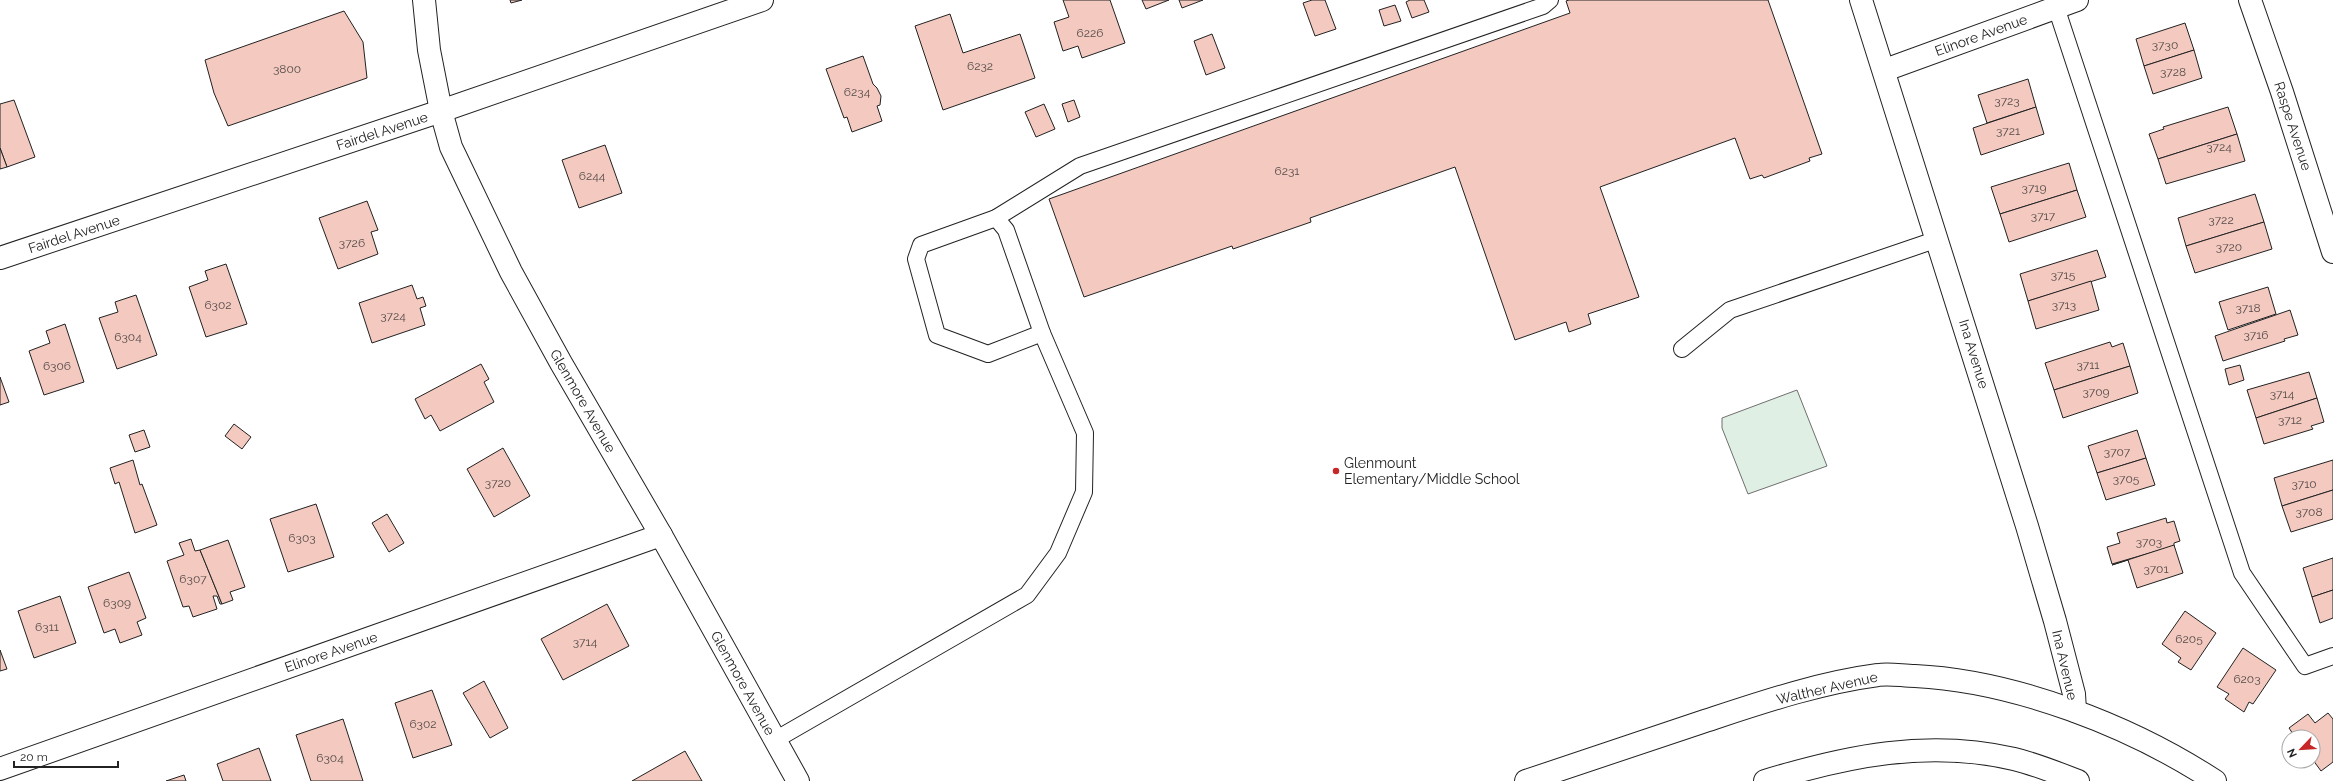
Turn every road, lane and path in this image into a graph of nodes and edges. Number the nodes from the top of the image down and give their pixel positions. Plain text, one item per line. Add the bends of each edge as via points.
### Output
1 (424, 0) edge
2 (762, 0) edge
3 (1550, 0) edge
4 (1861, 0) edge
5 (2077, 0) edge
6 (2250, 0) edge
7 (2056, 7) junction
8 (1885, 70) junction
9 (441, 111) junction
10 (996, 218) junction
11 (1938, 239) junction
12 (2333, 252) edge
13 (0, 258) edge
14 (1042, 333) junction
15 (1682, 349) dead end
16 (661, 535) junction
17 (2333, 656) edge
18 (2075, 711) junction
19 (775, 740) junction
20 (0, 769) edge
21 (798, 781) edge
22 (1526, 781) edge
23 (1765, 781) edge
24 (2078, 781) edge
25 (2215, 781) edge

1 - 9 street, Glenmore Avenue via 429,50
2 - 9 street, Fairdel Avenue
3 - 10 lane via 1543,6 1080,166
4 - 8 street, Ina Avenue
5 - 7 street, Elinore Avenue
6 - 12 street, Raspe Avenue
7 - 8 street, Elinore Avenue
7 - 17 lane via 2242,573 2305,666
8 - 11 street, Ina Avenue
9 - 13 street, Fairdel Avenue
9 - 16 street, Glenmore Avenue via 451,147 511,272
10 - 14 lane via 1006,230
10 - 14 lane via 921,245 916,259 937,335 988,354
11 - 15 lane via 1730,310
11 - 18 street, Ina Avenue via 2048,599 2074,694
14 - 19 lane via 1085,432 1084,492 1058,553 1027,595
16 - 19 street, Glenmore Avenue
16 - 20 street, Elinore Avenue
18 - 22 street, Walther Avenue via 2006,689 1946,678 1880,674 1809,690 1737,711
18 - 25 street, Walther Avenue via 2146,743
19 - 21 street, Glenmore Avenue
23 - 24 street via 1858,756 1895,751 1966,752 2014,759

